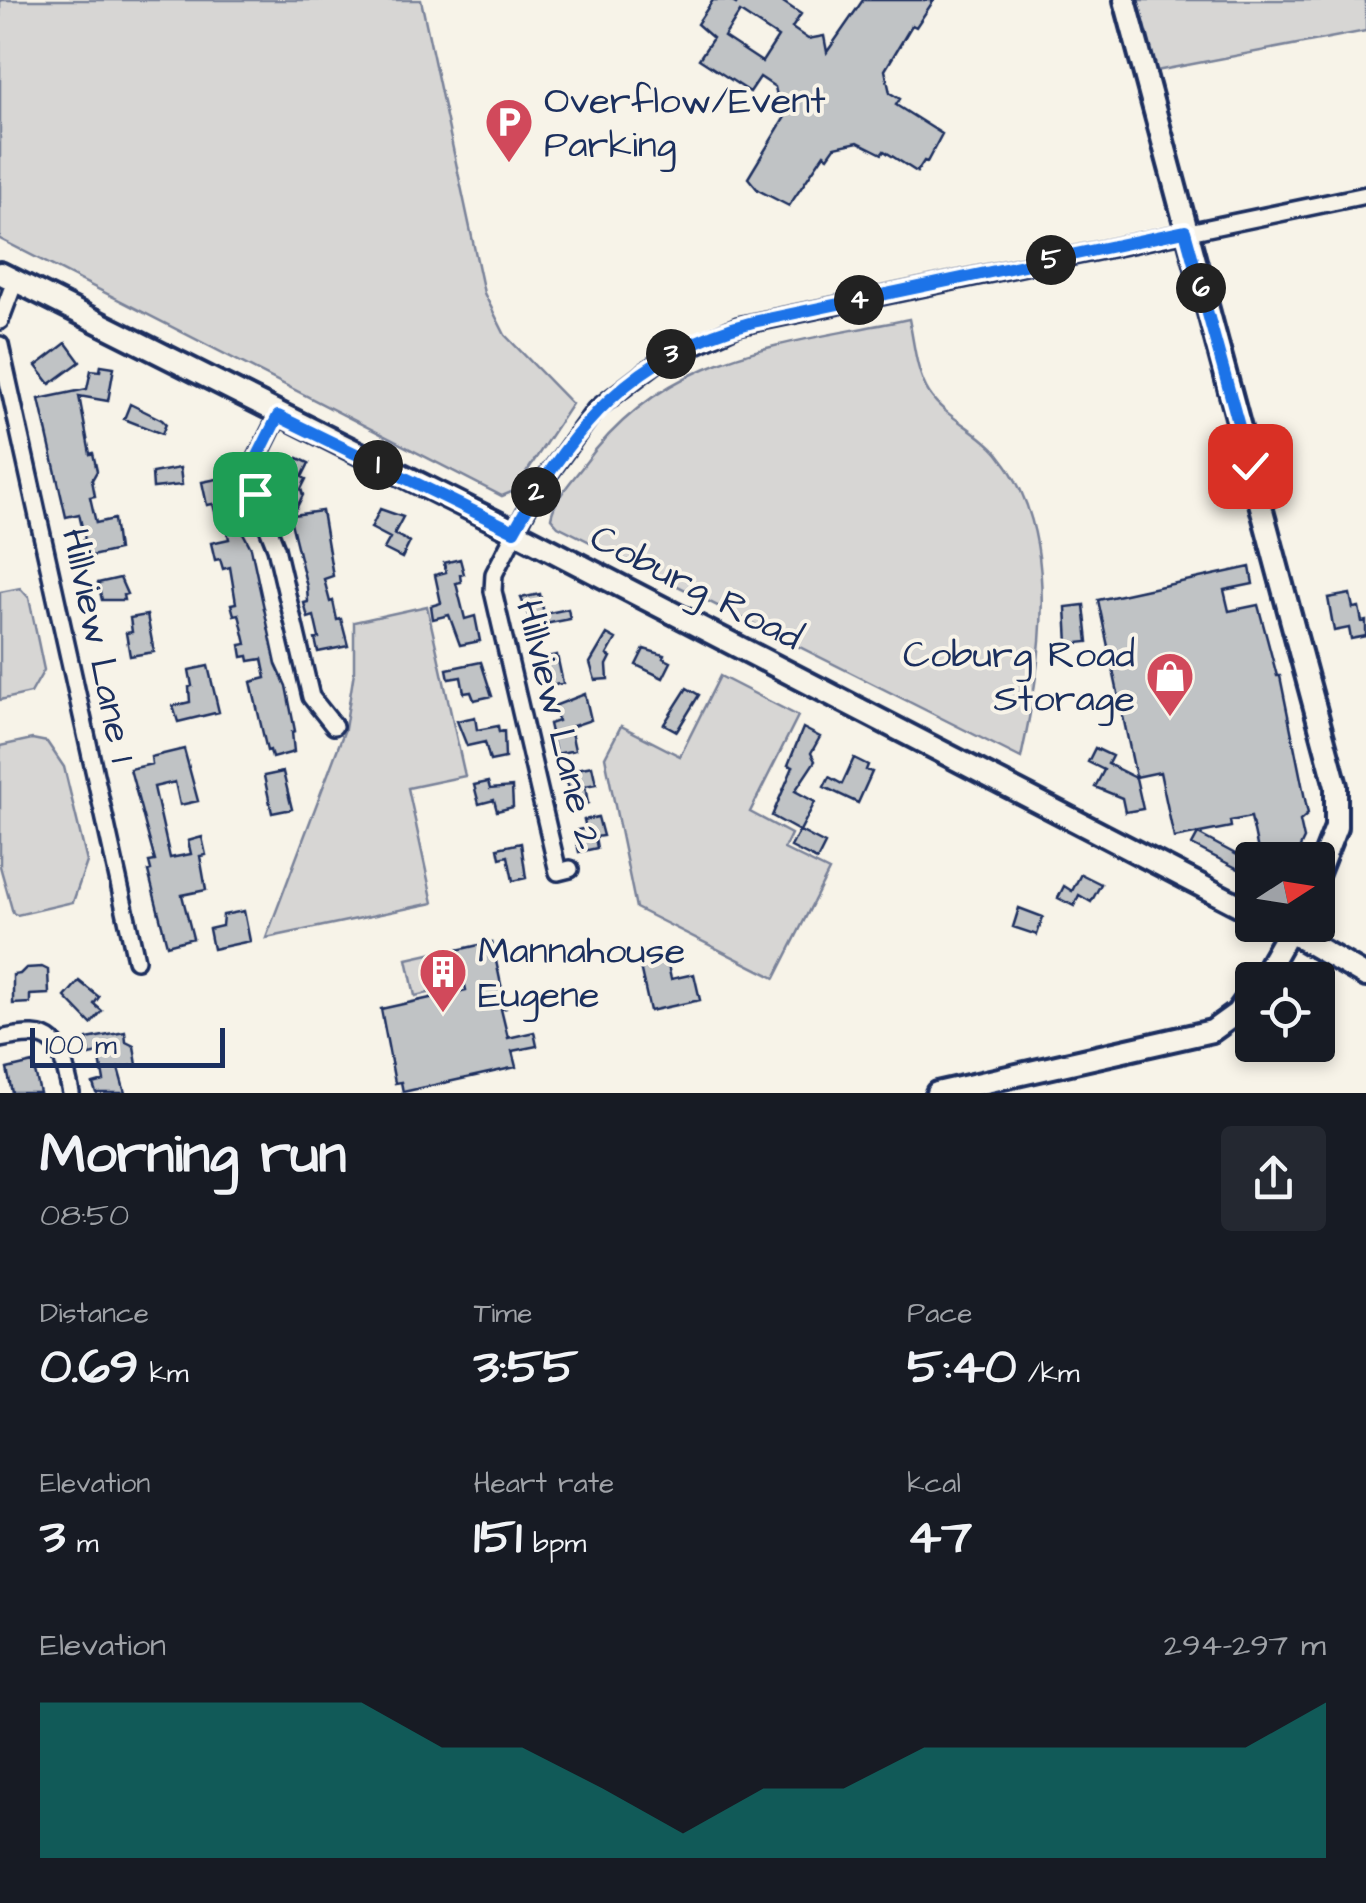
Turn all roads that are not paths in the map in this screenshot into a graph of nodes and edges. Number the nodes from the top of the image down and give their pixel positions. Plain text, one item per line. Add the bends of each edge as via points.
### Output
1 (1125, 0) edge
2 (1366, 195) edge
3 (1185, 231) junction
4 (8, 278) edge
5 (0, 322) edge
6 (0, 344) edge
7 (278, 416) junction
8 (514, 531) junction
9 (334, 726) dead end
10 (1330, 842) edge
11 (570, 869) dead end
12 (1235, 903) edge
13 (1310, 942) edge
14 (136, 960) dead end
15 (1366, 976) edge
16 (1235, 1014) edge
17 (0, 1039) edge
18 (70, 1093) edge
19 (938, 1093) edge

1 - 3 main road
2 - 3 street
3 - 8 street via 753,322 705,338 657,362 595,410 552,464
3 - 10 main road via 1336,786
4 - 5 street
4 - 7 main road, Coburg Road
6 - 14 street, Hillview Lane 1
7 - 8 main road, Coburg Road
7 - 9 street via 257,458 255,494 276,548 310,696
8 - 11 street, Hillview Lane 2 via 494,574 494,591 558,872
8 - 12 main road, Coburg Road
13 - 15 main road
16 - 19 main road via 1212,1030
17 - 18 street via 30,1033 55,1042

